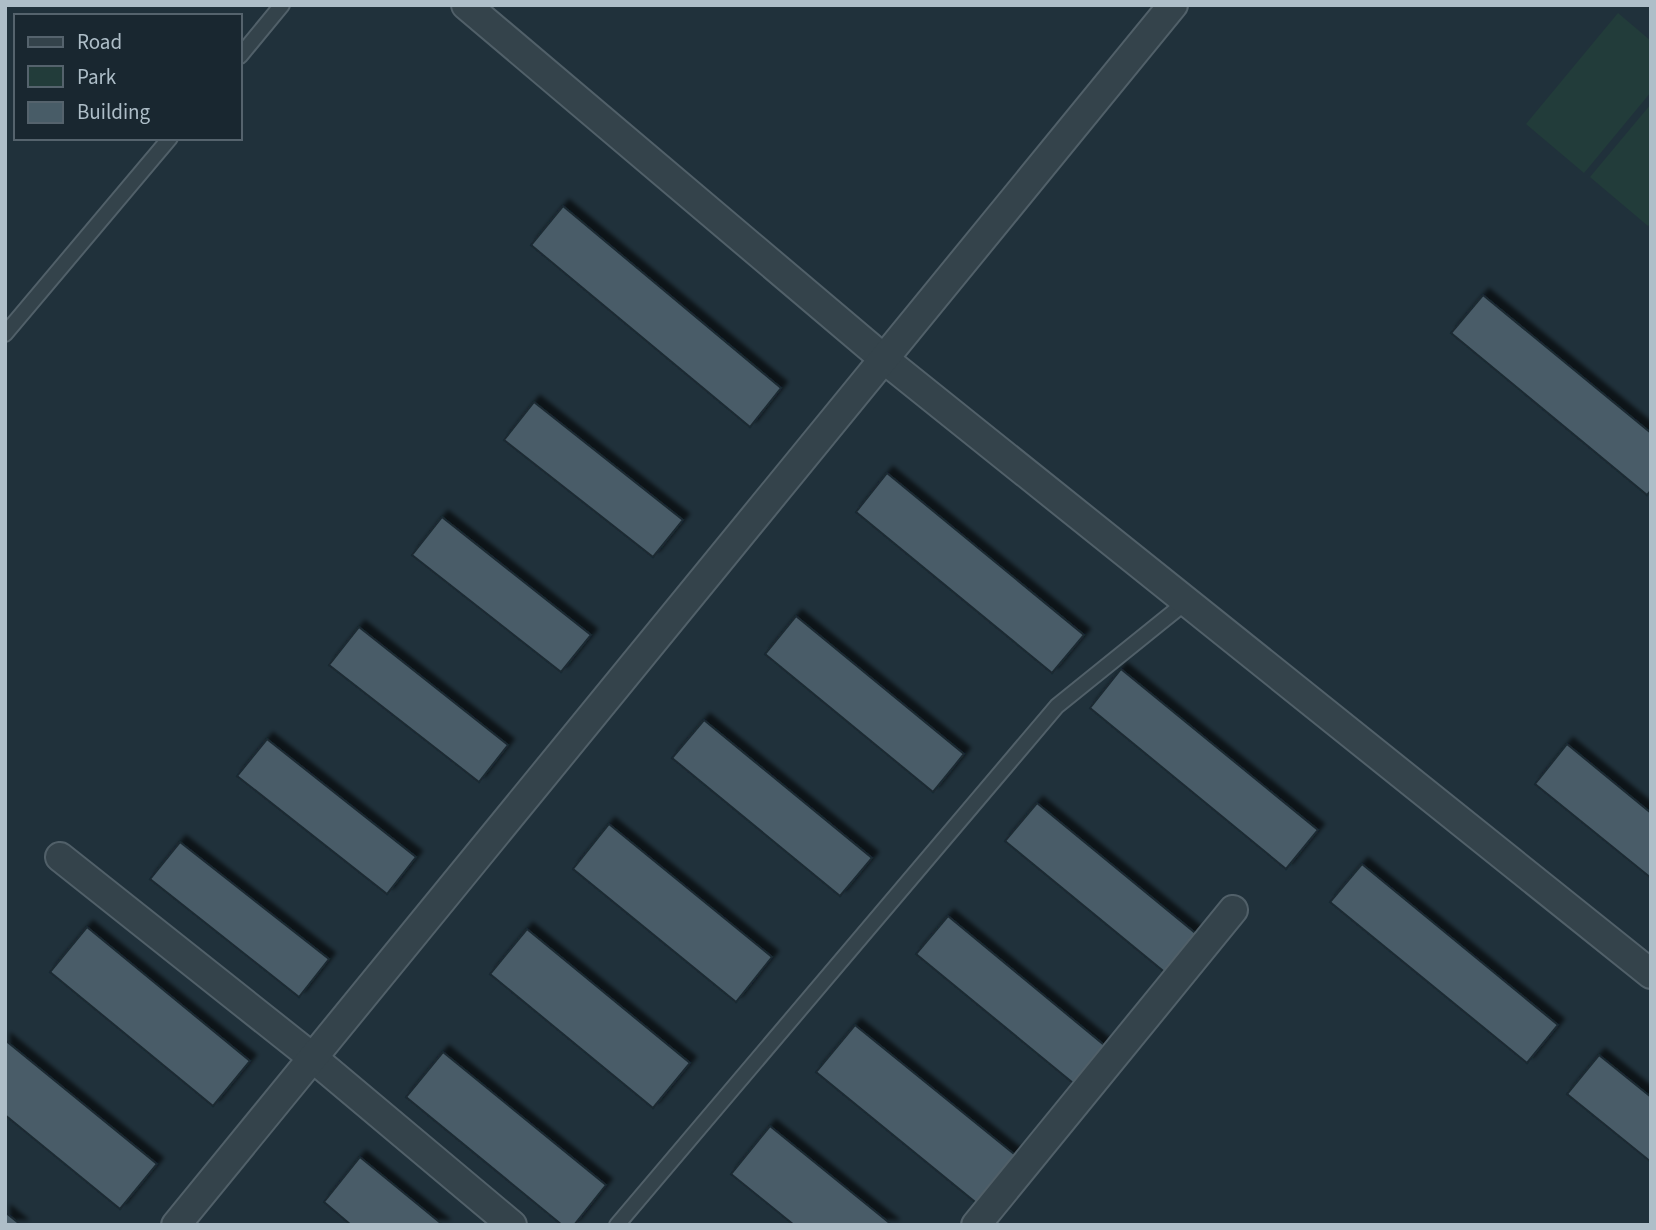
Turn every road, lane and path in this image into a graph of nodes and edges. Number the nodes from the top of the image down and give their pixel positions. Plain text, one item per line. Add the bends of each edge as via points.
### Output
1 (282, 5) edge
2 (466, 5) edge
3 (1173, 5) edge
4 (242, 54) edge
5 (168, 140) edge
6 (5, 334) edge
7 (884, 359) junction
8 (1186, 602) junction
9 (60, 857) dead end
10 (1233, 910) dead end
11 (1651, 974) edge
12 (313, 1058) junction
13 (176, 1225) edge
14 (512, 1225) edge
15 (617, 1225) edge
16 (976, 1225) edge

1 - 4 lane
2 - 7 street
3 - 7 street
5 - 6 lane
7 - 8 street
7 - 12 street
8 - 11 street
8 - 15 lane via 1057,706
9 - 12 street
10 - 16 street
12 - 13 street
12 - 14 street

